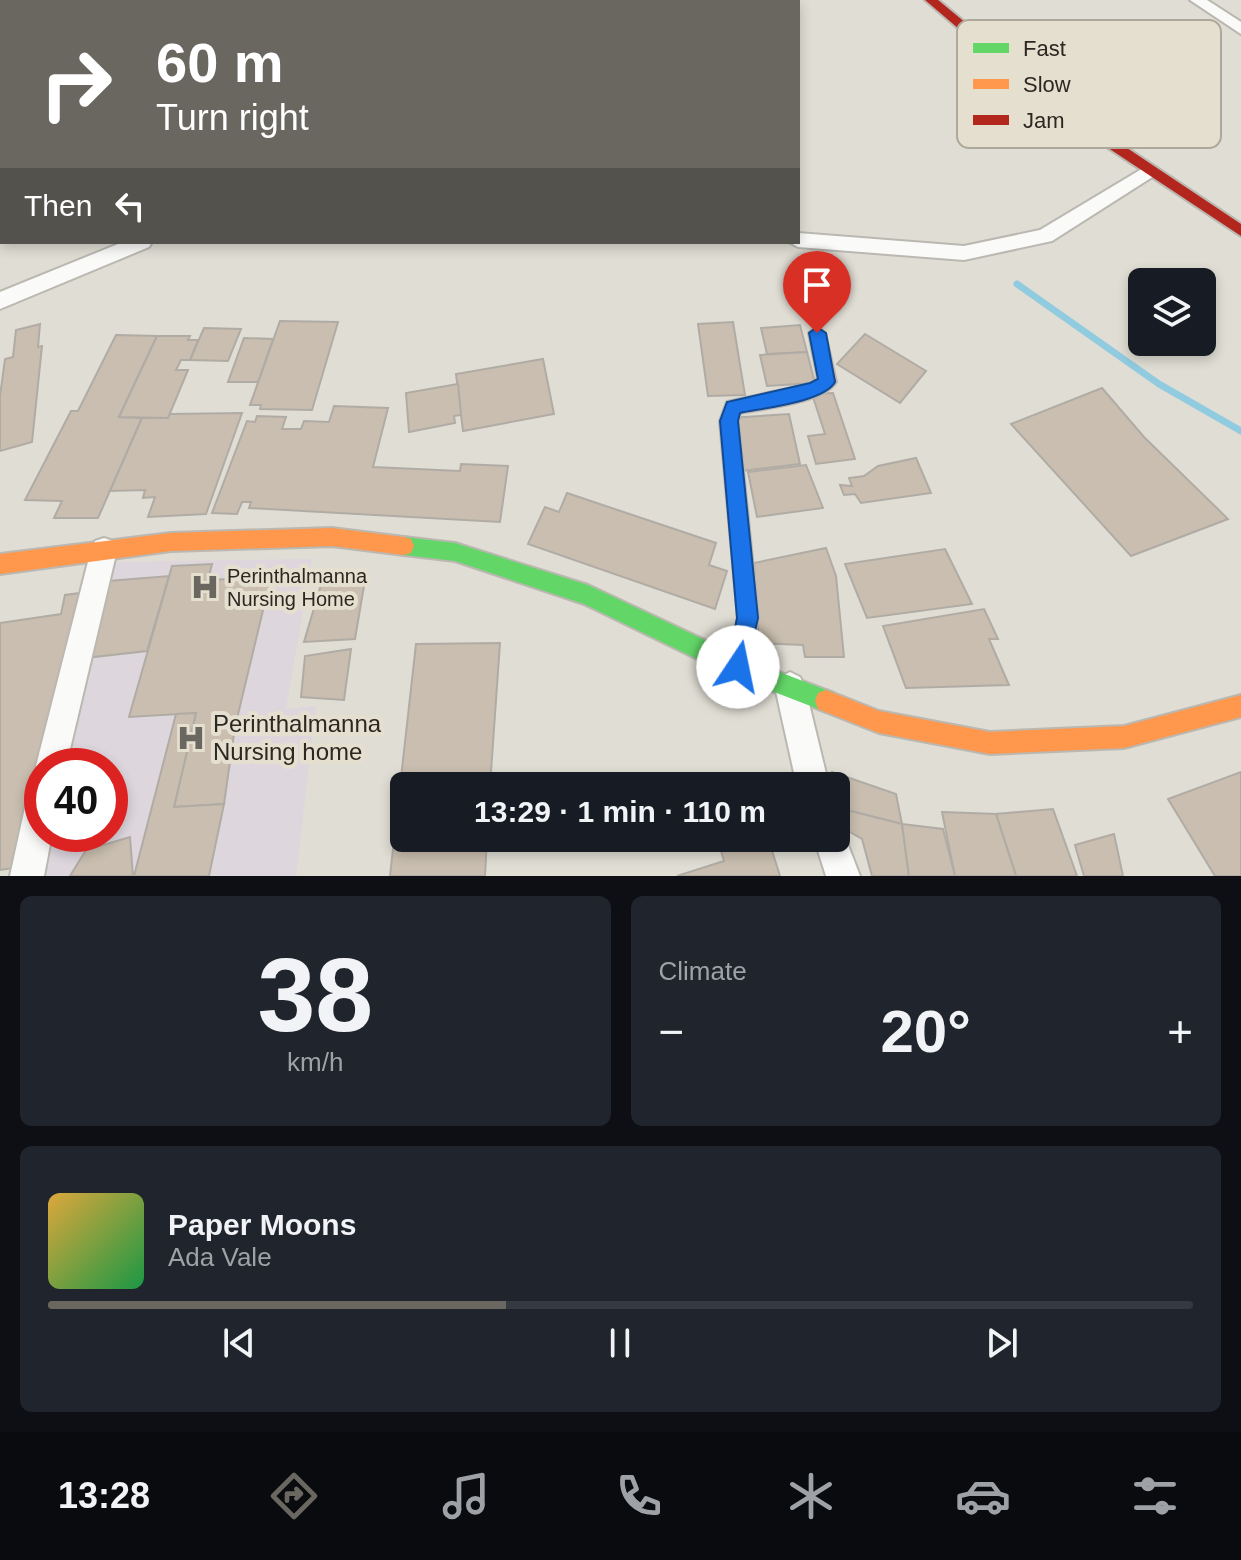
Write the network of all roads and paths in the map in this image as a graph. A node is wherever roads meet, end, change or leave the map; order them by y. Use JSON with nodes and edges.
{"nodes":[{"id":1,"x":931,"y":0,"type":"edge"},
{"id":2,"x":1197,"y":0,"type":"edge"},
{"id":3,"x":957,"y":22,"type":"edge"},
{"id":4,"x":1241,"y":29,"type":"edge"},
{"id":5,"x":1117,"y":148,"type":"edge"},
{"id":6,"x":1150,"y":170,"type":"junction"},
{"id":7,"x":1241,"y":231,"type":"edge"},
{"id":8,"x":800,"y":240,"type":"edge"},
{"id":9,"x":137,"y":244,"type":"edge"},
{"id":10,"x":0,"y":301,"type":"edge"},
{"id":11,"x":817,"y":333,"type":"dead end"},
{"id":12,"x":104,"y":550,"type":"junction"},
{"id":13,"x":0,"y":564,"type":"edge"},
{"id":14,"x":738,"y":667,"type":"junction"},
{"id":15,"x":790,"y":687,"type":"junction"},
{"id":16,"x":1241,"y":706,"type":"edge"},
{"id":17,"x":55,"y":748,"type":"edge"},
{"id":18,"x":810,"y":772,"type":"edge"},
{"id":19,"x":32,"y":852,"type":"edge"},
{"id":20,"x":835,"y":852,"type":"edge"},
{"id":21,"x":27,"y":876,"type":"edge"},
{"id":22,"x":843,"y":876,"type":"edge"}],
"edges":[{"from":1,"to":3,"type":"main road"},
{"from":2,"to":4,"type":"street"},
{"from":5,"to":6,"type":"main road"},
{"from":6,"to":7,"type":"main road"},
{"from":6,"to":8,"type":"street"},
{"from":9,"to":10,"type":"street"},
{"from":11,"to":14,"type":"main road"},
{"from":12,"to":13,"type":"main road"},
{"from":12,"to":14,"type":"main road"},
{"from":12,"to":17,"type":"street"},
{"from":14,"to":15,"type":"main road"},
{"from":15,"to":16,"type":"main road"},
{"from":15,"to":18,"type":"street"},
{"from":19,"to":21,"type":"street"},
{"from":20,"to":22,"type":"street"}]}
